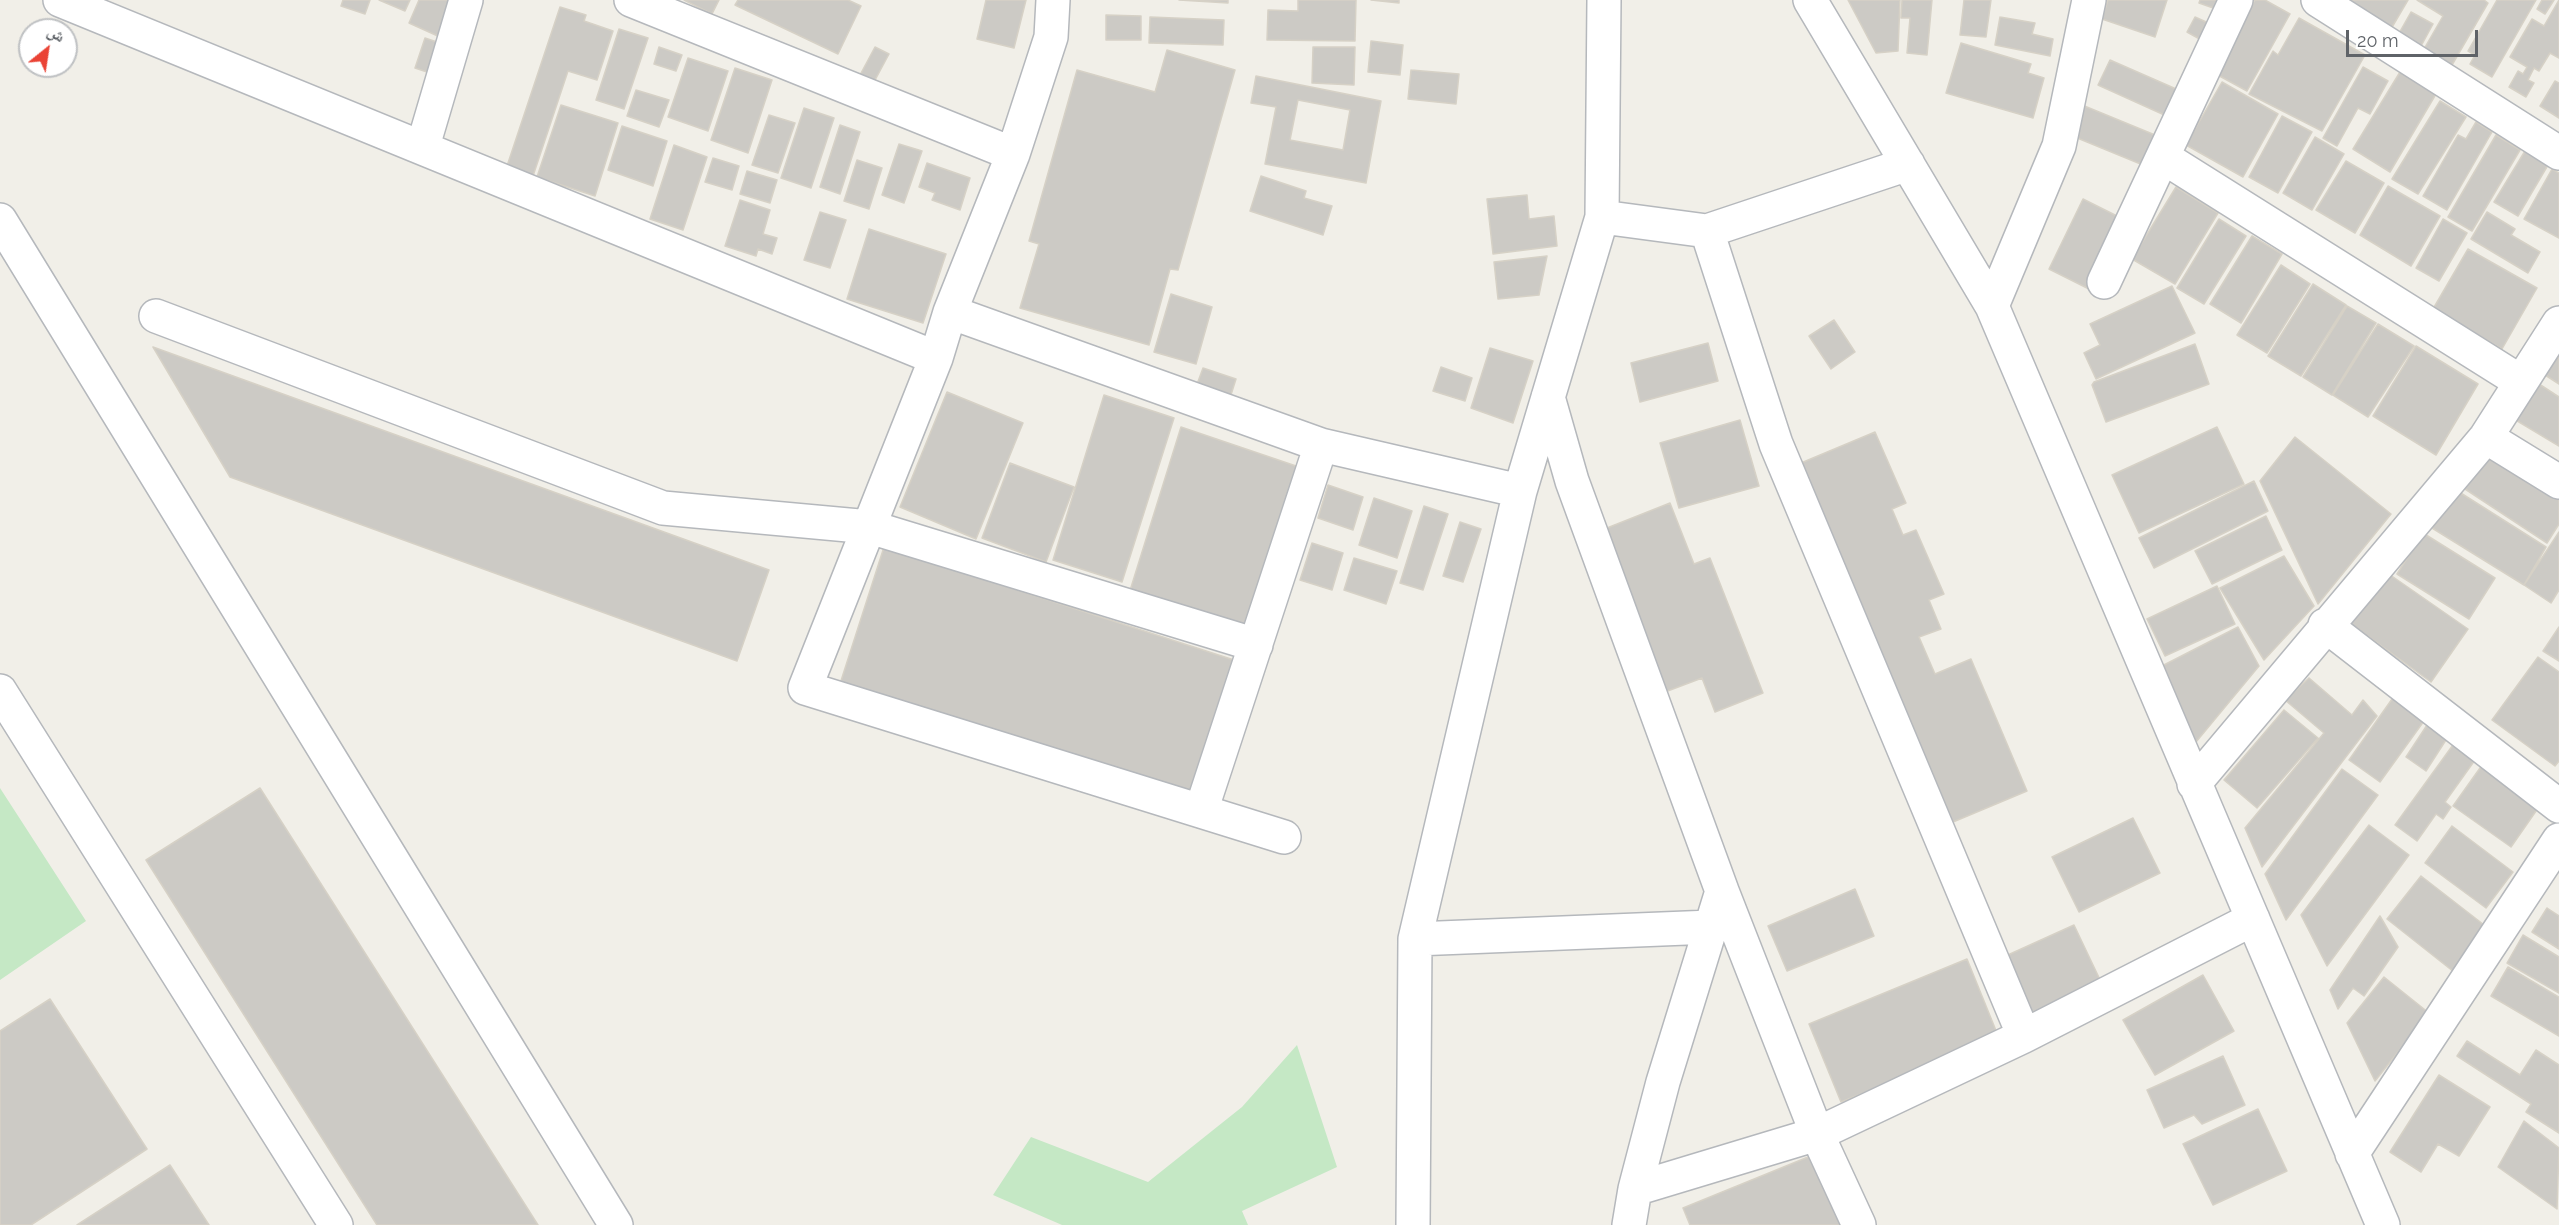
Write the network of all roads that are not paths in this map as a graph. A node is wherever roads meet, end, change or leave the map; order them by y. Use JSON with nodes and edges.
{"nodes":[{"id":1,"x":60,"y":0,"type":"edge"},
{"id":2,"x":466,"y":0,"type":"edge"},
{"id":3,"x":631,"y":0,"type":"edge"},
{"id":4,"x":1053,"y":0,"type":"edge"},
{"id":5,"x":1604,"y":0,"type":"edge"},
{"id":6,"x":1810,"y":0,"type":"edge"},
{"id":7,"x":2089,"y":0,"type":"edge"},
{"id":8,"x":2236,"y":0,"type":"edge"},
{"id":9,"x":2318,"y":0,"type":"edge"},
{"id":10,"x":423,"y":146,"type":"junction"},
{"id":11,"x":2559,"y":153,"type":"edge"},
{"id":12,"x":1013,"y":154,"type":"junction"},
{"id":13,"x":2163,"y":157,"type":"junction"},
{"id":14,"x":1908,"y":164,"type":"junction"},
{"id":15,"x":1602,"y":217,"type":"junction"},
{"id":16,"x":0,"y":220,"type":"edge"},
{"id":17,"x":1707,"y":231,"type":"junction"},
{"id":18,"x":2104,"y":282,"type":"dead end"},
{"id":19,"x":1992,"y":306,"type":"junction"},
{"id":20,"x":950,"y":312,"type":"junction"},
{"id":21,"x":156,"y":316,"type":"dead end"},
{"id":22,"x":2559,"y":323,"type":"edge"},
{"id":23,"x":936,"y":358,"type":"junction"},
{"id":24,"x":2521,"y":382,"type":"junction"},
{"id":25,"x":1548,"y":397,"type":"junction"},
{"id":26,"x":2486,"y":436,"type":"junction"},
{"id":27,"x":1321,"y":445,"type":"junction"},
{"id":28,"x":2559,"y":482,"type":"edge"},
{"id":29,"x":1520,"y":491,"type":"junction"},
{"id":30,"x":870,"y":527,"type":"junction"},
{"id":31,"x":2325,"y":625,"type":"junction"},
{"id":32,"x":1256,"y":645,"type":"junction"},
{"id":33,"x":0,"y":692,"type":"edge"},
{"id":34,"x":2194,"y":783,"type":"junction"},
{"id":35,"x":2559,"y":806,"type":"edge"},
{"id":36,"x":1201,"y":811,"type":"junction"},
{"id":37,"x":1284,"y":837,"type":"dead end"},
{"id":38,"x":2559,"y":840,"type":"edge"},
{"id":39,"x":1722,"y":891,"type":"junction"},
{"id":40,"x":2253,"y":919,"type":"junction"},
{"id":41,"x":1711,"y":927,"type":"junction"},
{"id":42,"x":1415,"y":939,"type":"junction"},
{"id":43,"x":2024,"y":1036,"type":"junction"},
{"id":44,"x":1817,"y":1134,"type":"junction"},
{"id":45,"x":2352,"y":1154,"type":"junction"},
{"id":46,"x":1635,"y":1189,"type":"junction"},
{"id":47,"x":336,"y":1225,"type":"edge"},
{"id":48,"x":616,"y":1225,"type":"edge"},
{"id":49,"x":1413,"y":1225,"type":"edge"},
{"id":50,"x":1629,"y":1225,"type":"edge"},
{"id":51,"x":1859,"y":1225,"type":"edge"},
{"id":52,"x":2383,"y":1225,"type":"edge"}],
"edges":[{"from":1,"to":10,"type":"street"},
{"from":2,"to":10,"type":"street"},
{"from":3,"to":12,"type":"street"},
{"from":4,"to":12,"type":"street"},
{"from":5,"to":15,"type":"street"},
{"from":6,"to":14,"type":"street"},
{"from":7,"to":19,"type":"street"},
{"from":8,"to":13,"type":"street"},
{"from":9,"to":11,"type":"street"},
{"from":10,"to":23,"type":"street"},
{"from":12,"to":20,"type":"street"},
{"from":13,"to":18,"type":"street"},
{"from":13,"to":24,"type":"street"},
{"from":14,"to":17,"type":"street"},
{"from":14,"to":19,"type":"street"},
{"from":15,"to":17,"type":"street"},
{"from":15,"to":25,"type":"street"},
{"from":16,"to":48,"type":"street"},
{"from":17,"to":43,"type":"street"},
{"from":19,"to":34,"type":"street"},
{"from":20,"to":23,"type":"street"},
{"from":20,"to":27,"type":"street"},
{"from":21,"to":30,"type":"street"},
{"from":22,"to":24,"type":"street"},
{"from":23,"to":30,"type":"street"},
{"from":24,"to":26,"type":"street"},
{"from":25,"to":29,"type":"street"},
{"from":25,"to":39,"type":"street"},
{"from":26,"to":28,"type":"street"},
{"from":26,"to":31,"type":"street"},
{"from":27,"to":29,"type":"street"},
{"from":27,"to":32,"type":"street"},
{"from":29,"to":42,"type":"street"},
{"from":30,"to":32,"type":"street"},
{"from":30,"to":36,"type":"street"},
{"from":31,"to":34,"type":"street"},
{"from":31,"to":35,"type":"street"},
{"from":32,"to":36,"type":"street"},
{"from":33,"to":47,"type":"street"},
{"from":34,"to":40,"type":"street"},
{"from":36,"to":37,"type":"street"},
{"from":38,"to":45,"type":"street"},
{"from":39,"to":41,"type":"street"},
{"from":39,"to":44,"type":"street"},
{"from":40,"to":43,"type":"street"},
{"from":40,"to":45,"type":"street"},
{"from":41,"to":42,"type":"street"},
{"from":41,"to":46,"type":"street"},
{"from":42,"to":49,"type":"street"},
{"from":43,"to":44,"type":"street"},
{"from":44,"to":46,"type":"street"},
{"from":44,"to":51,"type":"street"},
{"from":45,"to":52,"type":"street"},
{"from":46,"to":50,"type":"street"}]}
